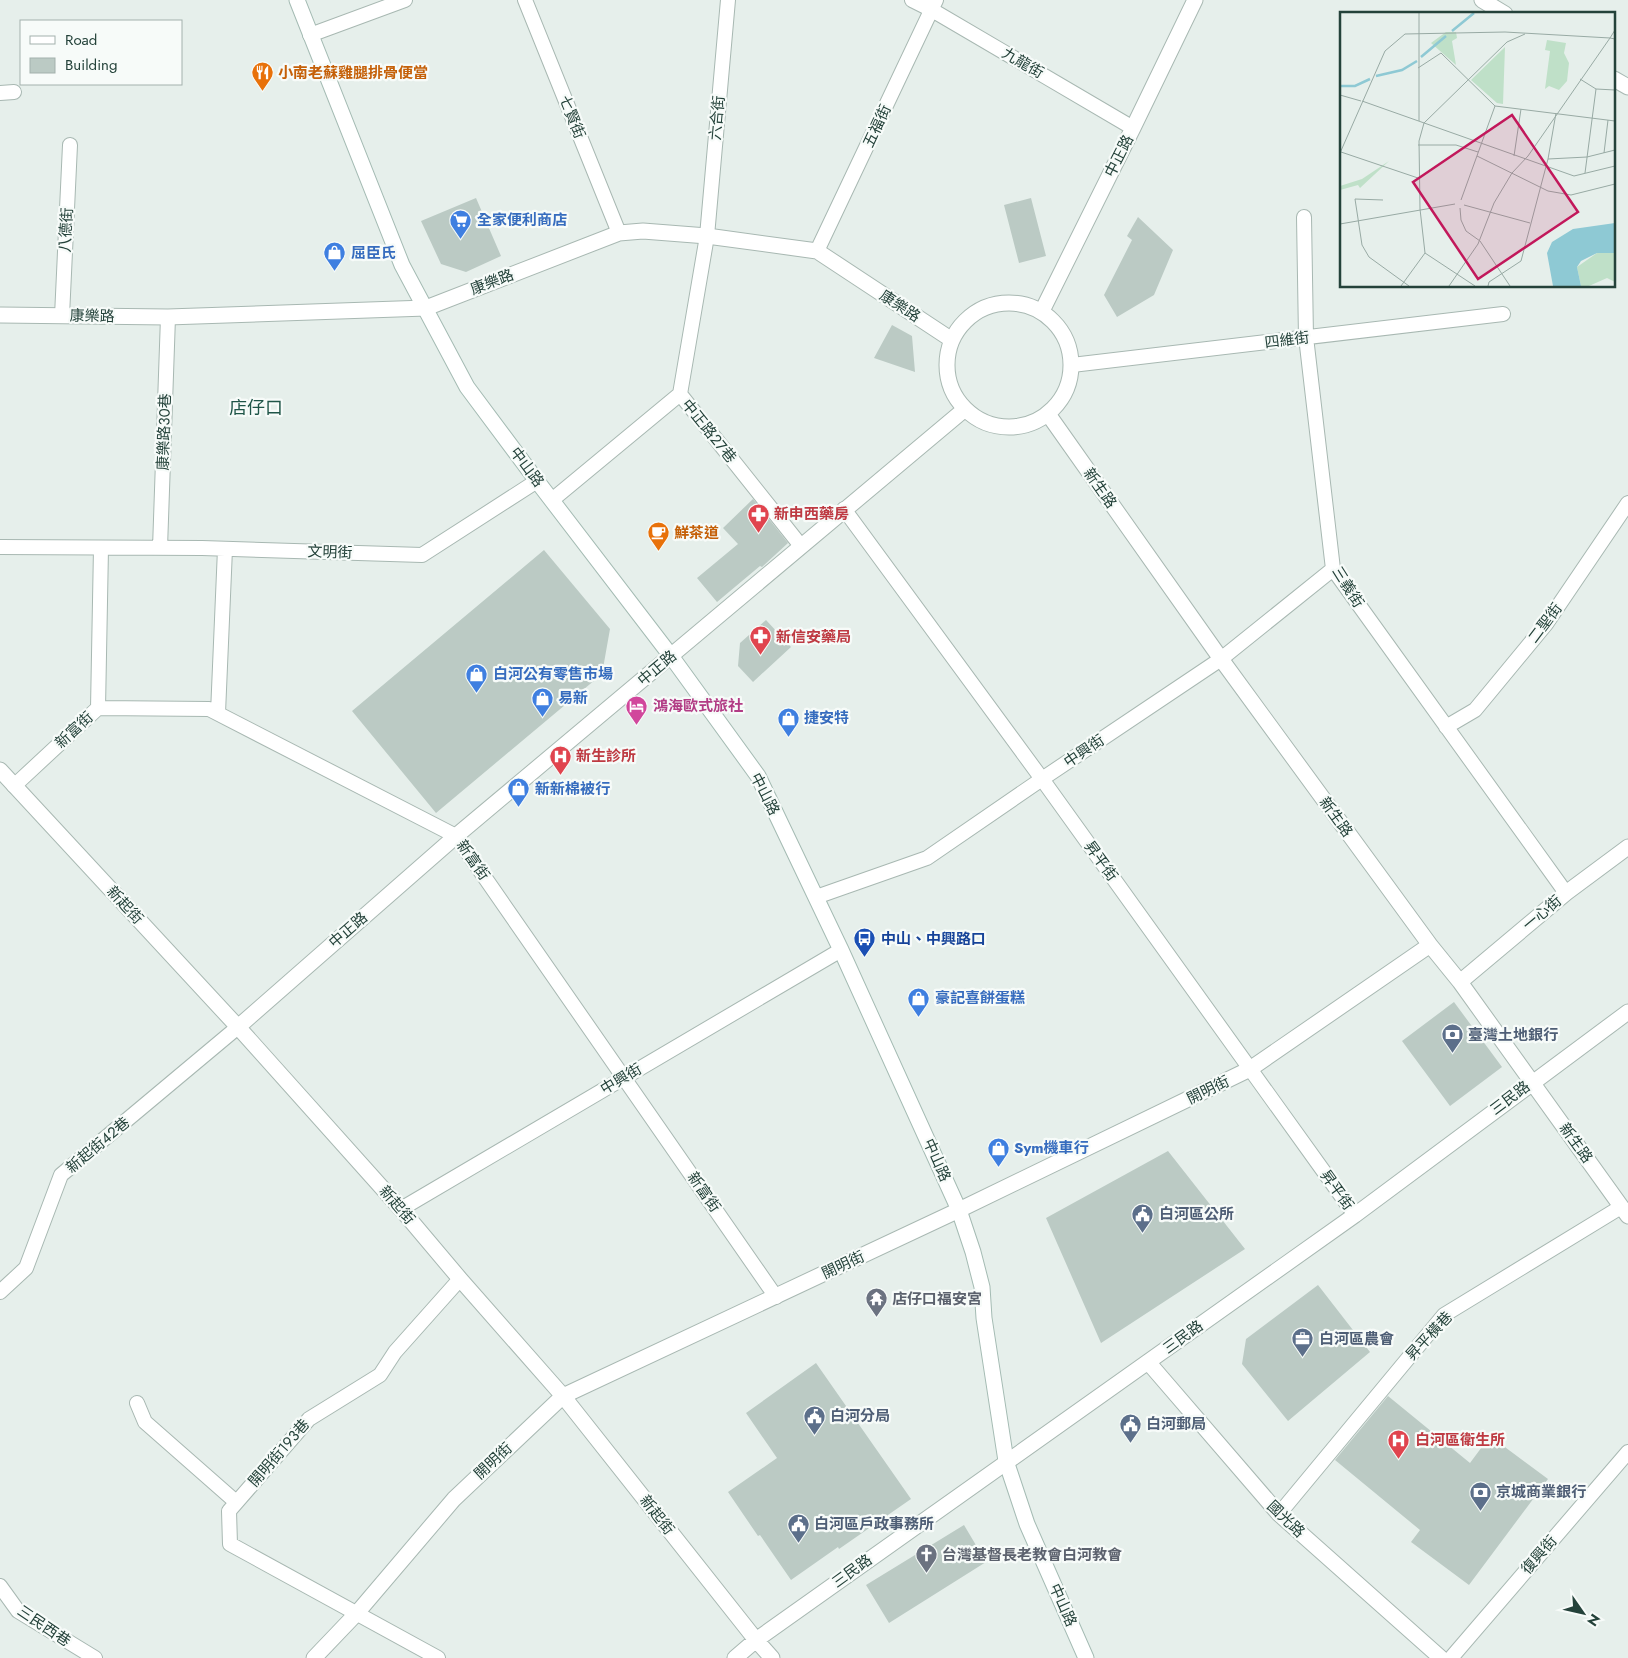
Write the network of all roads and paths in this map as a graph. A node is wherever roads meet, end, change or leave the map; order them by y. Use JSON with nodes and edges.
{"nodes":[{"id":1,"x":296,"y":0,"type":"edge"},
{"id":2,"x":406,"y":0,"type":"edge"},
{"id":3,"x":525,"y":0,"type":"edge"},
{"id":4,"x":728,"y":0,"type":"edge"},
{"id":5,"x":912,"y":0,"type":"edge"},
{"id":6,"x":1195,"y":0,"type":"edge"},
{"id":7,"x":1482,"y":0,"type":"edge"},
{"id":8,"x":934,"y":5,"type":"edge"},
{"id":9,"x":1502,"y":12,"type":"edge"},
{"id":10,"x":310,"y":35,"type":"junction"},
{"id":11,"x":1616,"y":80,"type":"edge"},
{"id":12,"x":1628,"y":88,"type":"edge"},
{"id":13,"x":1133,"y":128,"type":"junction"},
{"id":14,"x":70,"y":145,"type":"dead end"},
{"id":15,"x":1304,"y":217,"type":"dead end"},
{"id":16,"x":619,"y":233,"type":"junction"},
{"id":17,"x":707,"y":236,"type":"junction"},
{"id":18,"x":817,"y":251,"type":"junction"},
{"id":19,"x":426,"y":308,"type":"junction"},
{"id":20,"x":1042,"y":311,"type":"junction"},
{"id":21,"x":1503,"y":314,"type":"dead end"},
{"id":22,"x":0,"y":315,"type":"edge"},
{"id":23,"x":62,"y":316,"type":"junction"},
{"id":24,"x":168,"y":317,"type":"junction"},
{"id":25,"x":1306,"y":337,"type":"junction"},
{"id":26,"x":952,"y":340,"type":"junction"},
{"id":27,"x":1072,"y":365,"type":"junction"},
{"id":28,"x":680,"y":394,"type":"junction"},
{"id":29,"x":965,"y":409,"type":"junction"},
{"id":30,"x":1048,"y":414,"type":"junction"},
{"id":31,"x":537,"y":481,"type":"junction"},
{"id":32,"x":552,"y":500,"type":"junction"},
{"id":33,"x":1628,"y":503,"type":"edge"},
{"id":34,"x":844,"y":509,"type":"junction"},
{"id":35,"x":802,"y":546,"type":"junction"},
{"id":36,"x":0,"y":547,"type":"edge"},
{"id":37,"x":101,"y":548,"type":"junction"},
{"id":38,"x":160,"y":548,"type":"junction"},
{"id":39,"x":225,"y":549,"type":"junction"},
{"id":40,"x":1333,"y":569,"type":"junction"},
{"id":41,"x":671,"y":656,"type":"junction"},
{"id":42,"x":1221,"y":659,"type":"junction"},
{"id":43,"x":98,"y":708,"type":"junction"},
{"id":44,"x":218,"y":713,"type":"junction"},
{"id":45,"x":1446,"y":727,"type":"junction"},
{"id":46,"x":0,"y":770,"type":"edge"},
{"id":47,"x":1042,"y":779,"type":"junction"},
{"id":48,"x":14,"y":786,"type":"junction"},
{"id":49,"x":456,"y":836,"type":"junction"},
{"id":50,"x":1628,"y":847,"type":"edge"},
{"id":51,"x":1566,"y":893,"type":"junction"},
{"id":52,"x":816,"y":897,"type":"junction"},
{"id":53,"x":1430,"y":944,"type":"junction"},
{"id":54,"x":841,"y":950,"type":"junction"},
{"id":55,"x":1460,"y":982,"type":"junction"},
{"id":56,"x":1628,"y":1012,"type":"edge"},
{"id":57,"x":238,"y":1027,"type":"junction"},
{"id":58,"x":1250,"y":1069,"type":"junction"},
{"id":59,"x":624,"y":1077,"type":"junction"},
{"id":60,"x":1532,"y":1082,"type":"junction"},
{"id":61,"x":401,"y":1209,"type":"junction"},
{"id":62,"x":959,"y":1210,"type":"junction"},
{"id":63,"x":1624,"y":1212,"type":"edge"},
{"id":64,"x":1355,"y":1215,"type":"junction"},
{"id":65,"x":460,"y":1279,"type":"junction"},
{"id":66,"x":0,"y":1292,"type":"edge"},
{"id":67,"x":776,"y":1297,"type":"junction"},
{"id":68,"x":1148,"y":1362,"type":"junction"},
{"id":69,"x":563,"y":1396,"type":"junction"},
{"id":70,"x":137,"y":1404,"type":"dead end"},
{"id":71,"x":1628,"y":1452,"type":"edge"},
{"id":72,"x":1006,"y":1461,"type":"junction"},
{"id":73,"x":236,"y":1502,"type":"junction"},
{"id":74,"x":1279,"y":1514,"type":"junction"},
{"id":75,"x":0,"y":1586,"type":"edge"},
{"id":76,"x":357,"y":1613,"type":"junction"},
{"id":77,"x":756,"y":1640,"type":"junction"},
{"id":78,"x":95,"y":1658,"type":"edge"},
{"id":79,"x":314,"y":1658,"type":"edge"},
{"id":80,"x":438,"y":1658,"type":"edge"},
{"id":81,"x":735,"y":1658,"type":"edge"},
{"id":82,"x":772,"y":1658,"type":"edge"},
{"id":83,"x":1086,"y":1658,"type":"edge"},
{"id":84,"x":1441,"y":1658,"type":"edge"},
{"id":85,"x":1451,"y":1658,"type":"edge"}],
"edges":[{"from":1,"to":10,"type":"street","name":"中山路"},
{"from":2,"to":10,"type":"lane"},
{"from":3,"to":16,"type":"lane","name":"七賢街"},
{"from":4,"to":17,"type":"lane","name":"六合街"},
{"from":5,"to":8,"type":"lane","name":"九龍街"},
{"from":6,"to":13,"type":"street","name":"中正路"},
{"from":7,"to":9,"type":"street"},
{"from":8,"to":13,"type":"lane","name":"九龍街"},
{"from":8,"to":18,"type":"lane","name":"五福街"},
{"from":10,"to":19,"type":"street","name":"中山路"},
{"from":11,"to":12,"type":"street"},
{"from":13,"to":20,"type":"street","name":"中正路"},
{"from":14,"to":23,"type":"lane","name":"八德街"},
{"from":15,"to":25,"type":"lane","name":"三義街"},
{"from":16,"to":17,"type":"street","name":"康樂路"},
{"from":16,"to":19,"type":"street","name":"康樂路"},
{"from":17,"to":18,"type":"street","name":"康樂路"},
{"from":17,"to":28,"type":"lane","name":"中正路27巷"},
{"from":18,"to":26,"type":"street","name":"康樂路"},
{"from":19,"to":24,"type":"street","name":"康樂路"},
{"from":19,"to":31,"type":"street","name":"中山路"},
{"from":20,"to":26,"type":"street"},
{"from":20,"to":27,"type":"street"},
{"from":21,"to":25,"type":"lane","name":"四維街"},
{"from":22,"to":23,"type":"street","name":"康樂路"},
{"from":23,"to":24,"type":"street","name":"康樂路"},
{"from":24,"to":38,"type":"lane","name":"康樂路30巷"},
{"from":25,"to":27,"type":"lane","name":"四維街"},
{"from":25,"to":40,"type":"lane","name":"三義街"},
{"from":26,"to":29,"type":"street"},
{"from":27,"to":30,"type":"street"},
{"from":28,"to":32,"type":"lane"},
{"from":28,"to":35,"type":"lane","name":"中正路27巷"},
{"from":29,"to":30,"type":"street"},
{"from":29,"to":34,"type":"street","name":"中正路"},
{"from":30,"to":42,"type":"street","name":"新生路"},
{"from":31,"to":32,"type":"street","name":"中山路"},
{"from":31,"to":39,"type":"lane","name":"文明街"},
{"from":32,"to":41,"type":"street","name":"中山路"},
{"from":33,"to":45,"type":"lane","name":"二聖街"},
{"from":34,"to":35,"type":"street","name":"中正路"},
{"from":34,"to":47,"type":"lane","name":"昇平街"},
{"from":35,"to":41,"type":"street","name":"中正路"},
{"from":36,"to":37,"type":"lane","name":"文明街"},
{"from":37,"to":38,"type":"lane","name":"文明街"},
{"from":37,"to":43,"type":"lane"},
{"from":38,"to":39,"type":"lane","name":"文明街"},
{"from":39,"to":44,"type":"lane"},
{"from":40,"to":42,"type":"lane","name":"中興街"},
{"from":40,"to":45,"type":"lane","name":"三義街"},
{"from":41,"to":49,"type":"street","name":"中正路"},
{"from":41,"to":52,"type":"street","name":"中山路"},
{"from":42,"to":47,"type":"lane","name":"中興街"},
{"from":42,"to":53,"type":"street","name":"新生路"},
{"from":43,"to":44,"type":"lane","name":"新富街"},
{"from":43,"to":48,"type":"lane","name":"新富街"},
{"from":44,"to":49,"type":"lane","name":"新富街"},
{"from":45,"to":51,"type":"lane","name":"三義街"},
{"from":46,"to":48,"type":"street","name":"新起街"},
{"from":47,"to":52,"type":"lane","name":"中興街"},
{"from":47,"to":58,"type":"lane","name":"昇平街"},
{"from":48,"to":57,"type":"street","name":"新起街"},
{"from":49,"to":57,"type":"street","name":"中正路"},
{"from":49,"to":59,"type":"lane","name":"新富街"},
{"from":50,"to":51,"type":"street","name":"一心街"},
{"from":51,"to":55,"type":"street","name":"一心街"},
{"from":52,"to":54,"type":"street","name":"中山路"},
{"from":53,"to":55,"type":"street","name":"新生路"},
{"from":53,"to":58,"type":"street","name":"開明街"},
{"from":54,"to":59,"type":"lane","name":"中興街"},
{"from":54,"to":62,"type":"street","name":"中山路"},
{"from":55,"to":60,"type":"street","name":"新生路"},
{"from":56,"to":60,"type":"street","name":"三民路"},
{"from":57,"to":61,"type":"street","name":"新起街"},
{"from":57,"to":66,"type":"lane","name":"新起街42巷"},
{"from":58,"to":62,"type":"street","name":"開明街"},
{"from":58,"to":64,"type":"lane","name":"昇平街"},
{"from":59,"to":61,"type":"lane","name":"中興街"},
{"from":59,"to":67,"type":"lane","name":"新富街"},
{"from":60,"to":63,"type":"street","name":"新生路"},
{"from":60,"to":64,"type":"street","name":"三民路"},
{"from":61,"to":65,"type":"street","name":"新起街"},
{"from":62,"to":67,"type":"street","name":"開明街"},
{"from":62,"to":72,"type":"street","name":"中山路"},
{"from":63,"to":74,"type":"lane","name":"昇平橫巷"},
{"from":64,"to":68,"type":"street","name":"三民路"},
{"from":65,"to":69,"type":"street","name":"新起街"},
{"from":65,"to":73,"type":"lane","name":"開明街193巷"},
{"from":67,"to":69,"type":"street","name":"開明街"},
{"from":68,"to":72,"type":"street","name":"三民路"},
{"from":68,"to":74,"type":"street","name":"國光路"},
{"from":69,"to":76,"type":"street","name":"開明街"},
{"from":69,"to":77,"type":"street","name":"新起街"},
{"from":70,"to":73,"type":"lane"},
{"from":71,"to":85,"type":"lane","name":"復興街"},
{"from":72,"to":77,"type":"street","name":"三民路"},
{"from":72,"to":83,"type":"street","name":"中山路"},
{"from":73,"to":76,"type":"lane","name":"開明街193巷"},
{"from":74,"to":84,"type":"street","name":"國光路"},
{"from":75,"to":78,"type":"lane","name":"三民西巷"},
{"from":76,"to":79,"type":"street","name":"開明街"},
{"from":76,"to":80,"type":"lane"},
{"from":77,"to":81,"type":"street","name":"三民路"},
{"from":77,"to":82,"type":"street","name":"新起街"}]}
